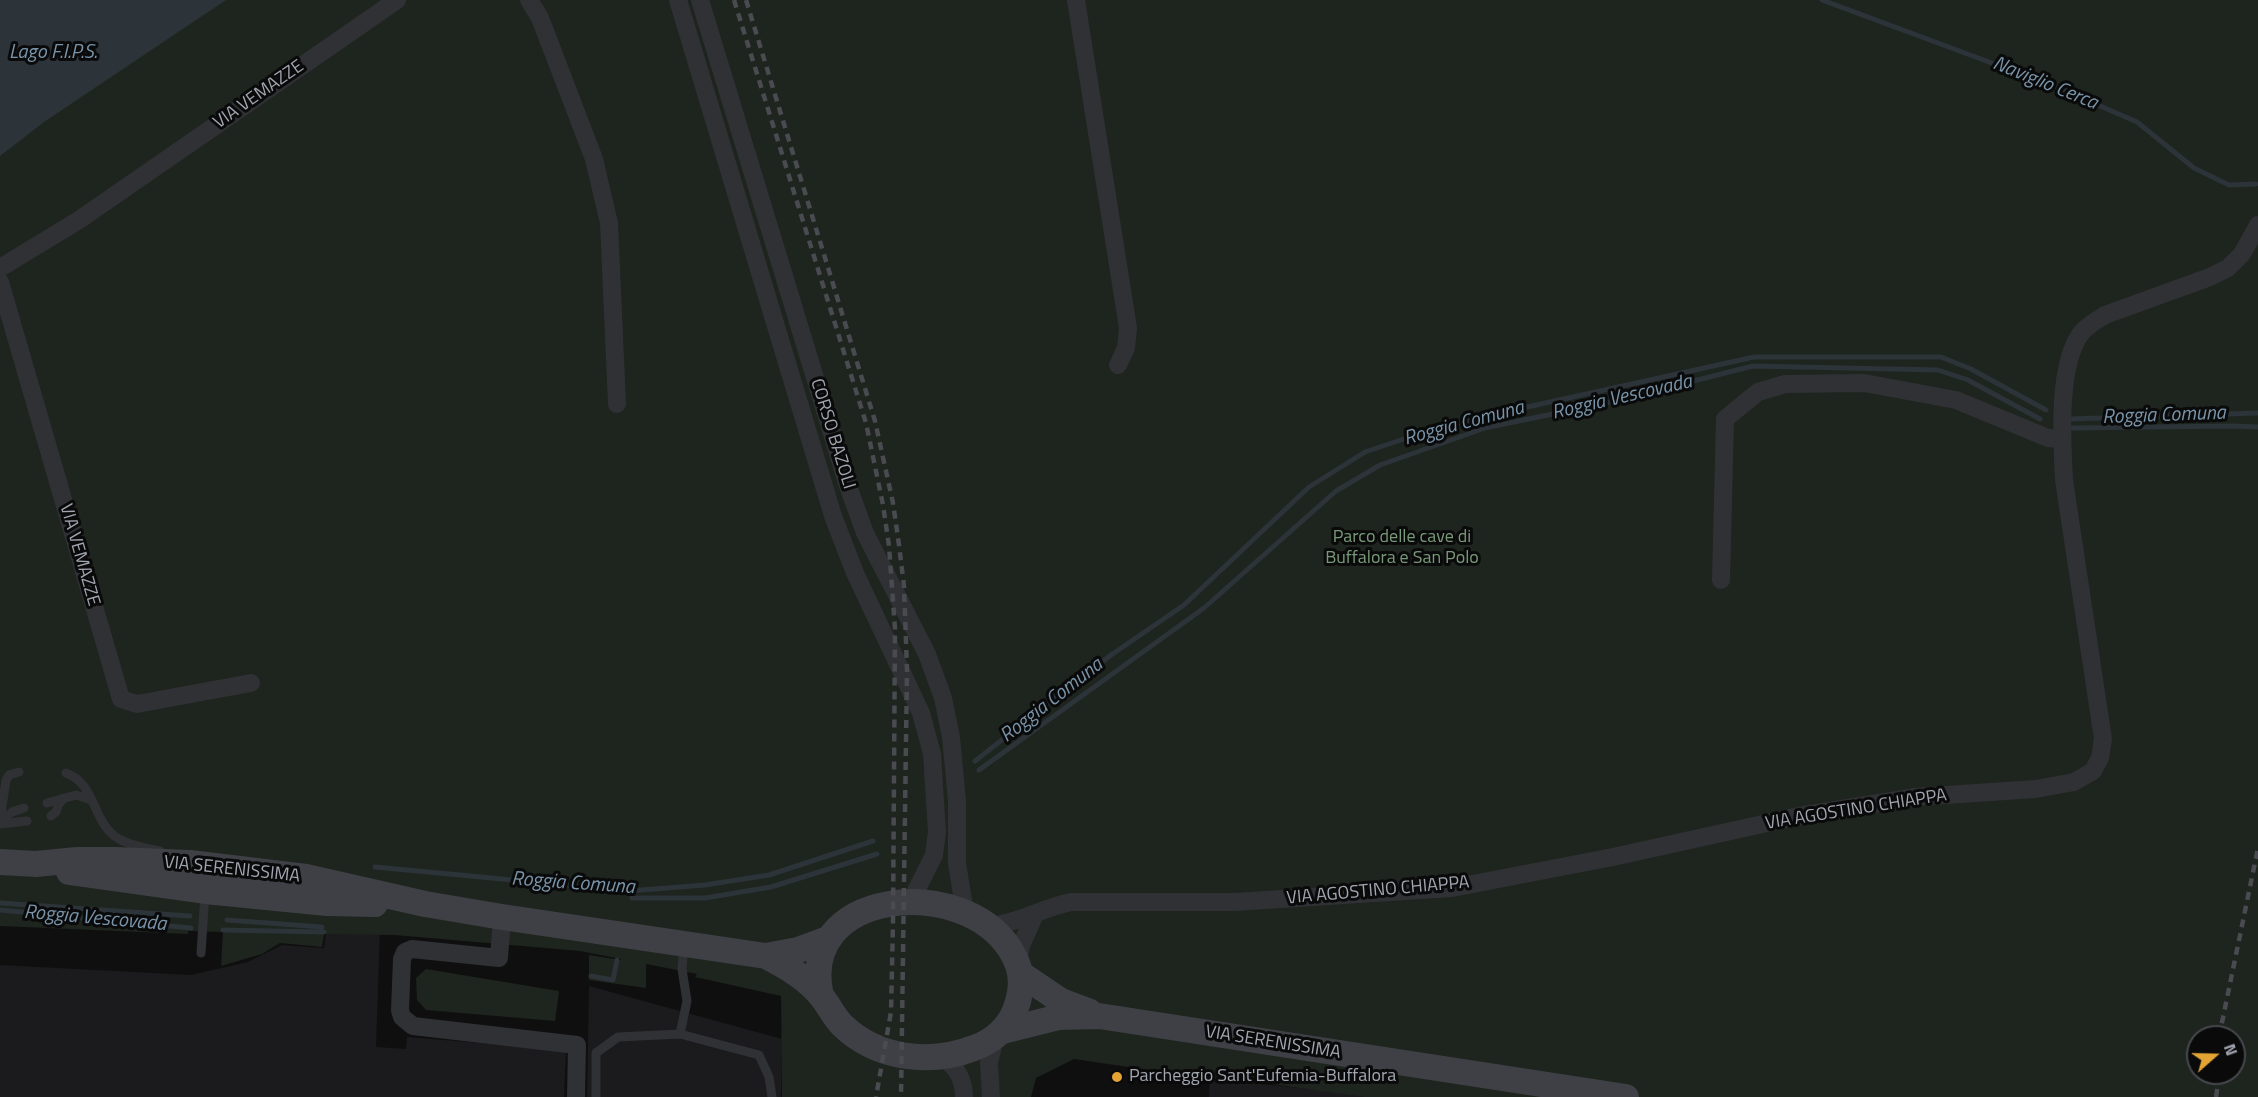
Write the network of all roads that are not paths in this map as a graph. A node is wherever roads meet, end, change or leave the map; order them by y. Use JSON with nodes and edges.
{"nodes":[{"id":1,"x":397,"y":0,"type":"edge"},
{"id":2,"x":530,"y":0,"type":"edge"},
{"id":3,"x":678,"y":0,"type":"edge"},
{"id":4,"x":700,"y":0,"type":"edge"},
{"id":5,"x":1076,"y":0,"type":"edge"},
{"id":6,"x":2258,"y":225,"type":"edge"},
{"id":7,"x":0,"y":268,"type":"edge"},
{"id":8,"x":0,"y":282,"type":"edge"},
{"id":9,"x":1118,"y":365,"type":"dead end"},
{"id":10,"x":617,"y":404,"type":"dead end"},
{"id":11,"x":2062,"y":439,"type":"junction"},
{"id":12,"x":1721,"y":580,"type":"dead end"},
{"id":13,"x":251,"y":683,"type":"dead end"},
{"id":14,"x":19,"y":772,"type":"dead end"},
{"id":15,"x":66,"y":773,"type":"dead end"},
{"id":16,"x":64,"y":798,"type":"junction"},
{"id":17,"x":92,"y":800,"type":"junction"},
{"id":18,"x":47,"y":802,"type":"dead end"},
{"id":19,"x":24,"y":808,"type":"dead end"},
{"id":20,"x":51,"y":816,"type":"dead end"},
{"id":21,"x":27,"y":821,"type":"dead end"},
{"id":22,"x":0,"y":822,"type":"edge"},
{"id":23,"x":0,"y":862,"type":"edge"},
{"id":24,"x":190,"y":863,"type":"junction"},
{"id":25,"x":36,"y":864,"type":"junction"},
{"id":26,"x":306,"y":877,"type":"junction"},
{"id":27,"x":205,"y":891,"type":"junction"},
{"id":28,"x":911,"y":901,"type":"junction"},
{"id":29,"x":426,"y":904,"type":"junction"},
{"id":30,"x":965,"y":913,"type":"junction"},
{"id":31,"x":1035,"y":914,"type":"junction"},
{"id":32,"x":502,"y":917,"type":"junction"},
{"id":33,"x":991,"y":926,"type":"junction"},
{"id":34,"x":828,"y":939,"type":"junction"},
{"id":35,"x":684,"y":944,"type":"junction"},
{"id":36,"x":201,"y":953,"type":"dead end"},
{"id":37,"x":766,"y":956,"type":"junction"},
{"id":38,"x":1019,"y":969,"type":"junction"},
{"id":39,"x":821,"y":996,"type":"junction"},
{"id":40,"x":1099,"y":1016,"type":"junction"},
{"id":41,"x":680,"y":1034,"type":"junction"},
{"id":42,"x":999,"y":1034,"type":"junction"},
{"id":43,"x":942,"y":1057,"type":"junction"},
{"id":44,"x":576,"y":1097,"type":"edge"},
{"id":45,"x":596,"y":1097,"type":"edge"},
{"id":46,"x":772,"y":1097,"type":"edge"},
{"id":47,"x":964,"y":1097,"type":"edge"},
{"id":48,"x":991,"y":1097,"type":"edge"},
{"id":49,"x":1624,"y":1097,"type":"edge"}],
"edges":[{"from":1,"to":7,"type":"street","name":"VIA VEMAZZE"},
{"from":2,"to":10,"type":"street"},
{"from":3,"to":28,"type":"street","name":"CORSO BAZOLI"},
{"from":4,"to":30,"type":"street","name":"CORSO BAZOLI"},
{"from":5,"to":9,"type":"street"},
{"from":6,"to":11,"type":"street","name":"VIA AGOSTINO CHIAPPA"},
{"from":8,"to":13,"type":"street","name":"VIA VEMAZZE"},
{"from":11,"to":12,"type":"street"},
{"from":11,"to":31,"type":"street","name":"VIA AGOSTINO CHIAPPA"},
{"from":14,"to":22,"type":"lane"},
{"from":15,"to":17,"type":"lane"},
{"from":16,"to":17,"type":"lane"},
{"from":16,"to":18,"type":"lane"},
{"from":16,"to":20,"type":"lane"},
{"from":17,"to":24,"type":"lane"},
{"from":19,"to":22,"type":"lane"},
{"from":21,"to":22,"type":"lane"},
{"from":23,"to":25,"type":"main road","name":"VIA SERENISSIMA"},
{"from":24,"to":25,"type":"main road","name":"VIA SERENISSIMA"},
{"from":24,"to":26,"type":"main road","name":"VIA SERENISSIMA"},
{"from":25,"to":27,"type":"main road","name":"VIA SERENISSIMA"},
{"from":26,"to":27,"type":"main road"},
{"from":26,"to":29,"type":"main road","name":"VIA SERENISSIMA"},
{"from":27,"to":29,"type":"main road","name":"VIA SERENISSIMA"},
{"from":27,"to":36,"type":"lane"},
{"from":28,"to":30,"type":"main road","name":"VIA SERENISSIMA"},
{"from":28,"to":34,"type":"main road","name":"VIA SERENISSIMA"},
{"from":29,"to":32,"type":"main road","name":"VIA SERENISSIMA"},
{"from":30,"to":33,"type":"main road","name":"VIA SERENISSIMA"},
{"from":31,"to":33,"type":"street","name":"VIA AGOSTINO CHIAPPA"},
{"from":31,"to":38,"type":"street"},
{"from":32,"to":35,"type":"main road","name":"VIA SERENISSIMA"},
{"from":32,"to":44,"type":"street"},
{"from":33,"to":38,"type":"main road","name":"VIA SERENISSIMA"},
{"from":34,"to":37,"type":"main road","name":"VIA SERENISSIMA"},
{"from":34,"to":39,"type":"main road","name":"VIA SERENISSIMA"},
{"from":35,"to":37,"type":"main road","name":"VIA SERENISSIMA"},
{"from":35,"to":41,"type":"lane"},
{"from":37,"to":39,"type":"main road","name":"VIA SERENISSIMA"},
{"from":38,"to":40,"type":"main road","name":"VIA SERENISSIMA"},
{"from":38,"to":42,"type":"main road"},
{"from":39,"to":43,"type":"main road","name":"VIA SERENISSIMA"},
{"from":40,"to":42,"type":"main road","name":"VIA SERENISSIMA"},
{"from":40,"to":49,"type":"main road","name":"VIA SERENISSIMA"},
{"from":41,"to":45,"type":"lane"},
{"from":41,"to":46,"type":"lane"},
{"from":42,"to":43,"type":"main road","name":"VIA SERENISSIMA"},
{"from":42,"to":48,"type":"street"},
{"from":43,"to":47,"type":"street"}]}
